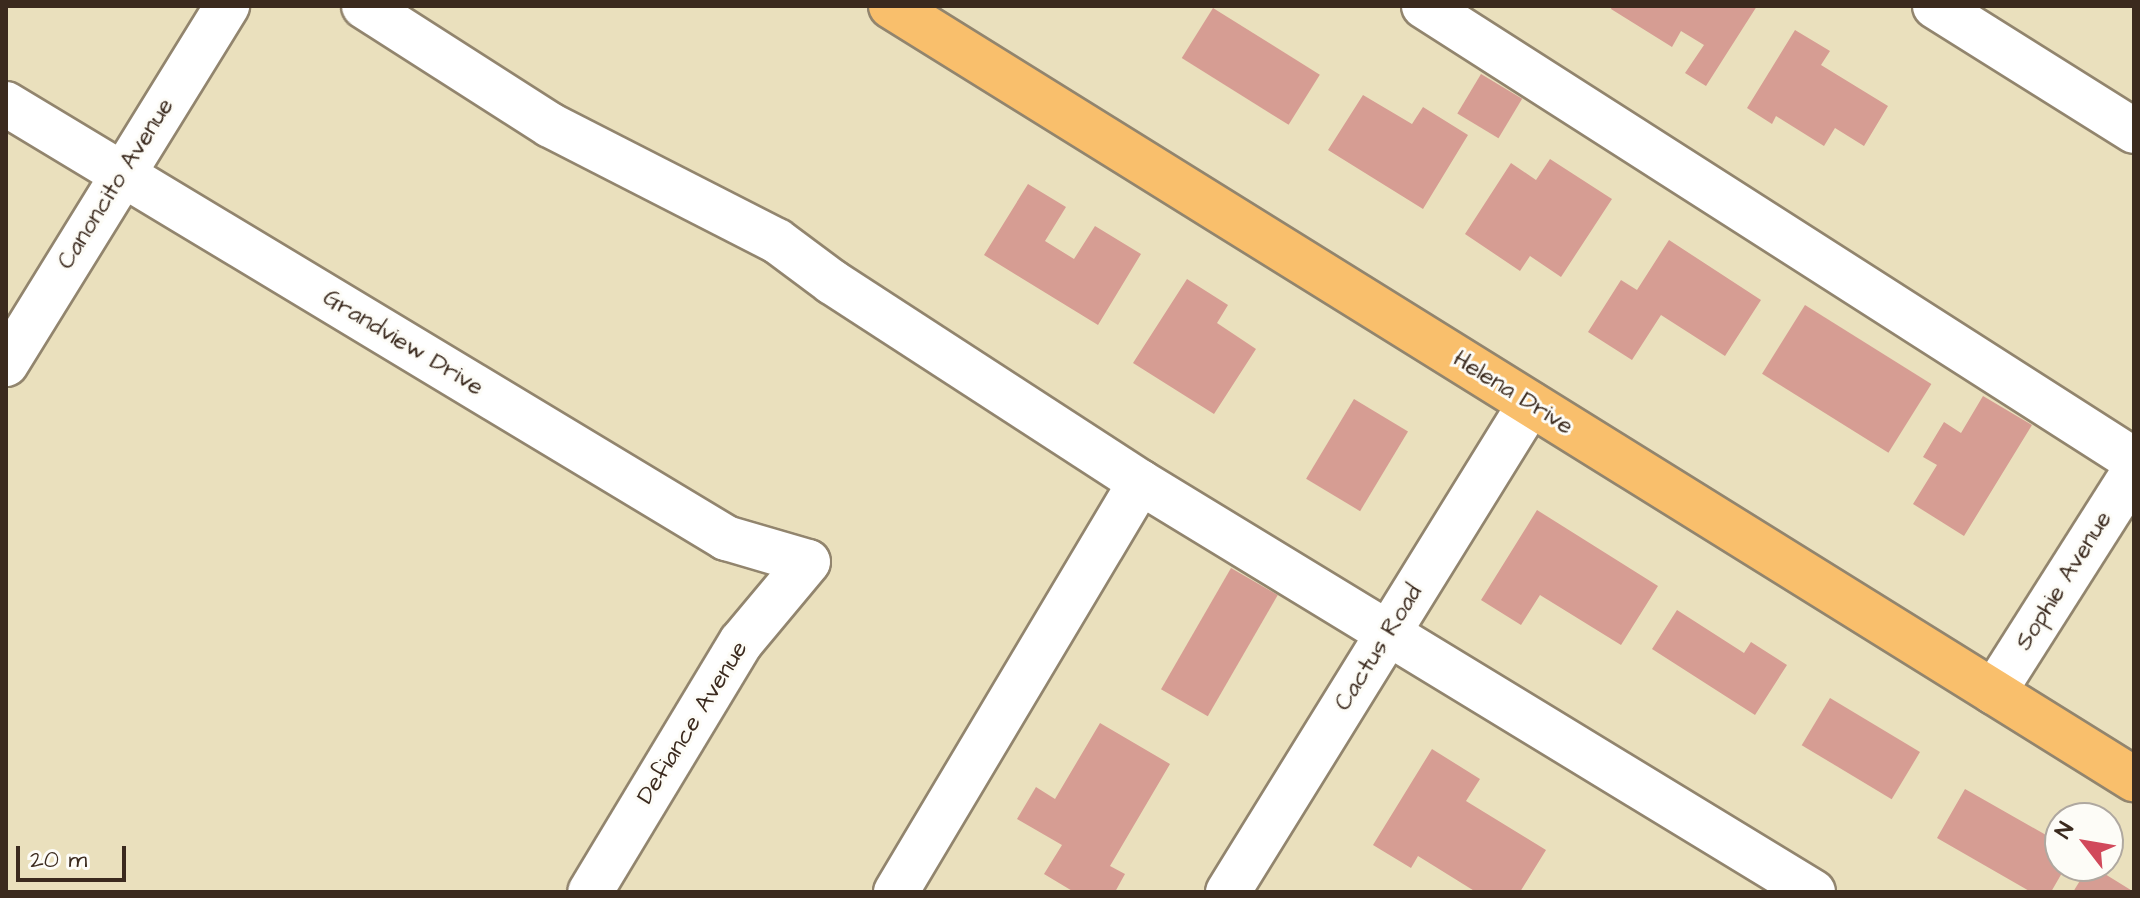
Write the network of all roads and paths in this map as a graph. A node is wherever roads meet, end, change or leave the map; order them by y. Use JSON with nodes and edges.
{"nodes":[{"id":1,"x":227,"y":6,"type":"edge"},
{"id":2,"x":364,"y":6,"type":"edge"},
{"id":3,"x":1424,"y":6,"type":"edge"},
{"id":4,"x":1935,"y":6,"type":"edge"},
{"id":5,"x":911,"y":11,"type":"edge"},
{"id":6,"x":6,"y":104,"type":"edge"},
{"id":7,"x":2134,"y":131,"type":"edge"},
{"id":8,"x":121,"y":174,"type":"junction"},
{"id":9,"x":6,"y":364,"type":"edge"},
{"id":10,"x":1530,"y":404,"type":"junction"},
{"id":11,"x":2134,"y":460,"type":"edge"},
{"id":12,"x":2134,"y":471,"type":"edge"},
{"id":13,"x":1140,"y":482,"type":"junction"},
{"id":14,"x":808,"y":562,"type":"joint"},
{"id":15,"x":1389,"y":631,"type":"junction"},
{"id":16,"x":1994,"y":692,"type":"junction"},
{"id":17,"x":2134,"y":779,"type":"edge"},
{"id":18,"x":590,"y":892,"type":"edge"},
{"id":19,"x":896,"y":892,"type":"edge"},
{"id":20,"x":1228,"y":892,"type":"edge"},
{"id":21,"x":1813,"y":892,"type":"edge"}],
"edges":[{"from":1,"to":8,"type":"street","name":"Canoncito Avenue"},
{"from":2,"to":13,"type":"street"},
{"from":3,"to":11,"type":"street"},
{"from":4,"to":7,"type":"street"},
{"from":5,"to":10,"type":"main road","name":"Helena Drive"},
{"from":6,"to":8,"type":"street","name":"Grandview Drive"},
{"from":8,"to":9,"type":"street","name":"Canoncito Avenue"},
{"from":8,"to":14,"type":"street","name":"Grandview Drive"},
{"from":10,"to":15,"type":"street","name":"Cactus Road"},
{"from":10,"to":16,"type":"main road","name":"Helena Drive"},
{"from":12,"to":16,"type":"street","name":"Sophie Avenue"},
{"from":13,"to":15,"type":"street"},
{"from":13,"to":19,"type":"street"},
{"from":14,"to":18,"type":"street","name":"Defiance Avenue"},
{"from":15,"to":20,"type":"street","name":"Cactus Road"},
{"from":15,"to":21,"type":"street"},
{"from":16,"to":17,"type":"main road","name":"Helena Drive"}]}
